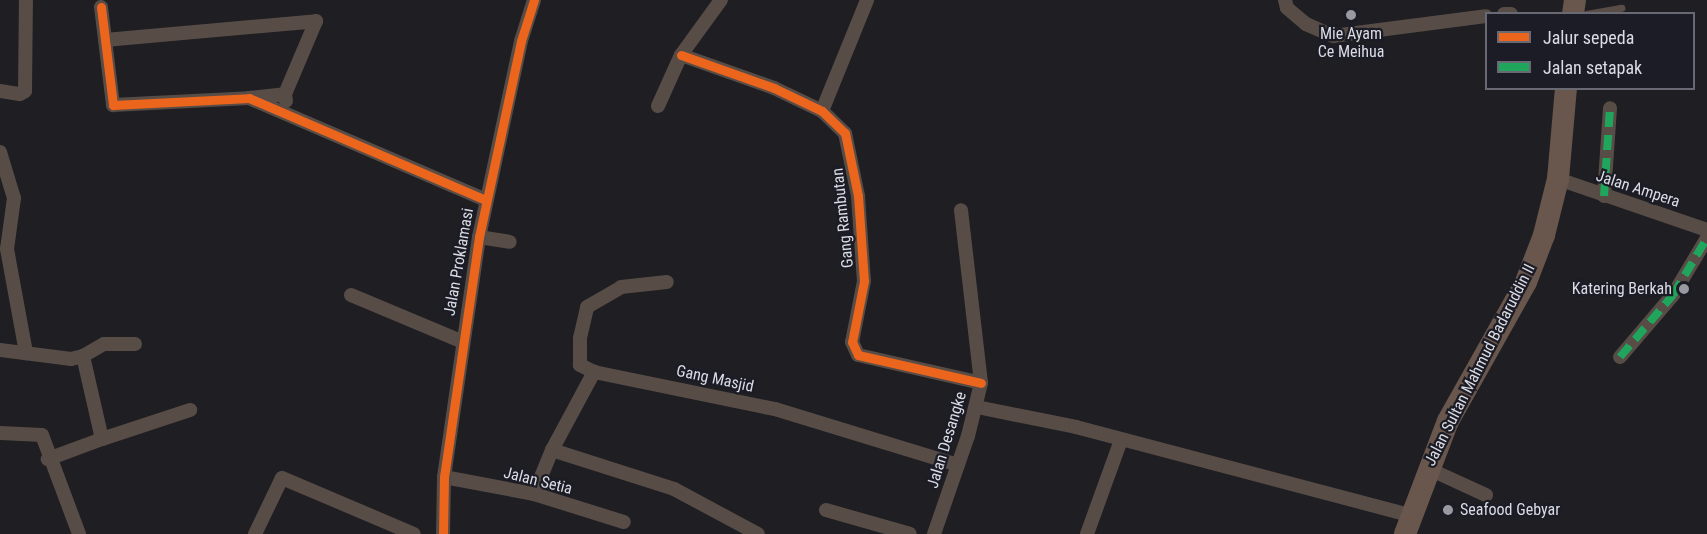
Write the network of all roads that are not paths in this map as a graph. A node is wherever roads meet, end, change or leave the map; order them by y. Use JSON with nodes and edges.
{"nodes":[{"id":1,"x":26,"y":0,"type":"edge"},
{"id":2,"x":534,"y":0,"type":"edge"},
{"id":3,"x":721,"y":0,"type":"edge"},
{"id":4,"x":867,"y":0,"type":"edge"},
{"id":5,"x":1285,"y":0,"type":"edge"},
{"id":6,"x":101,"y":7,"type":"dead end"},
{"id":7,"x":1621,"y":8,"type":"dead end"},
{"id":8,"x":1598,"y":12,"type":"edge"},
{"id":9,"x":1485,"y":16,"type":"edge"},
{"id":10,"x":105,"y":40,"type":"junction"},
{"id":11,"x":681,"y":55,"type":"junction"},
{"id":12,"x":1566,"y":90,"type":"edge"},
{"id":13,"x":0,"y":92,"type":"edge"},
{"id":14,"x":285,"y":94,"type":"junction"},
{"id":15,"x":249,"y":98,"type":"junction"},
{"id":16,"x":658,"y":106,"type":"dead end"},
{"id":17,"x":1610,"y":108,"type":"dead end"},
{"id":18,"x":822,"y":111,"type":"junction"},
{"id":19,"x":286,"y":115,"type":"junction"},
{"id":20,"x":0,"y":152,"type":"edge"},
{"id":21,"x":1558,"y":179,"type":"junction"},
{"id":22,"x":1604,"y":196,"type":"junction"},
{"id":23,"x":486,"y":200,"type":"junction"},
{"id":24,"x":961,"y":210,"type":"dead end"},
{"id":25,"x":1707,"y":230,"type":"edge"},
{"id":26,"x":478,"y":237,"type":"junction"},
{"id":27,"x":1707,"y":238,"type":"edge"},
{"id":28,"x":510,"y":242,"type":"dead end"},
{"id":29,"x":667,"y":282,"type":"dead end"},
{"id":30,"x":351,"y":295,"type":"dead end"},
{"id":31,"x":461,"y":341,"type":"junction"},
{"id":32,"x":135,"y":344,"type":"dead end"},
{"id":33,"x":0,"y":350,"type":"edge"},
{"id":34,"x":26,"y":353,"type":"junction"},
{"id":35,"x":83,"y":356,"type":"junction"},
{"id":36,"x":1620,"y":357,"type":"dead end"},
{"id":37,"x":594,"y":372,"type":"junction"},
{"id":38,"x":981,"y":383,"type":"junction"},
{"id":39,"x":977,"y":407,"type":"junction"},
{"id":40,"x":190,"y":410,"type":"dead end"},
{"id":41,"x":0,"y":433,"type":"edge"},
{"id":42,"x":102,"y":439,"type":"junction"},
{"id":43,"x":1120,"y":440,"type":"junction"},
{"id":44,"x":552,"y":450,"type":"junction"},
{"id":45,"x":48,"y":459,"type":"junction"},
{"id":46,"x":958,"y":465,"type":"junction"},
{"id":47,"x":1427,"y":468,"type":"junction"},
{"id":48,"x":444,"y":477,"type":"junction"},
{"id":49,"x":534,"y":494,"type":"junction"},
{"id":50,"x":1485,"y":495,"type":"dead end"},
{"id":51,"x":826,"y":510,"type":"dead end"},
{"id":52,"x":624,"y":522,"type":"dead end"},
{"id":53,"x":1407,"y":525,"type":"edge"},
{"id":54,"x":79,"y":534,"type":"edge"},
{"id":55,"x":255,"y":534,"type":"edge"},
{"id":56,"x":414,"y":534,"type":"edge"},
{"id":57,"x":443,"y":534,"type":"edge"},
{"id":58,"x":758,"y":534,"type":"edge"},
{"id":59,"x":910,"y":534,"type":"edge"},
{"id":60,"x":934,"y":534,"type":"edge"},
{"id":61,"x":1087,"y":534,"type":"edge"}],
"edges":[{"from":1,"to":13,"type":"street"},
{"from":2,"to":23,"type":"street","name":"Jalan Proklamasi"},
{"from":3,"to":11,"type":"street"},
{"from":4,"to":18,"type":"street"},
{"from":5,"to":9,"type":"street"},
{"from":6,"to":10,"type":"street"},
{"from":7,"to":8,"type":"lane"},
{"from":10,"to":14,"type":"street"},
{"from":10,"to":15,"type":"street"},
{"from":11,"to":16,"type":"street"},
{"from":11,"to":18,"type":"street","name":"Gang Rambutan"},
{"from":12,"to":21,"type":"highway","name":"Jalan Sultan Mahmud Badaruddin II"},
{"from":14,"to":15,"type":"street"},
{"from":14,"to":19,"type":"street"},
{"from":15,"to":19,"type":"street"},
{"from":17,"to":22,"type":"street"},
{"from":18,"to":38,"type":"street","name":"Gang Rambutan"},
{"from":19,"to":23,"type":"street"},
{"from":20,"to":34,"type":"street"},
{"from":21,"to":22,"type":"street","name":"Jalan Ampera"},
{"from":21,"to":47,"type":"highway","name":"Jalan Sultan Mahmud Badaruddin II"},
{"from":22,"to":25,"type":"street","name":"Jalan Ampera"},
{"from":23,"to":26,"type":"street","name":"Jalan Proklamasi"},
{"from":24,"to":38,"type":"street","name":"Jalan Desangke"},
{"from":26,"to":28,"type":"street"},
{"from":26,"to":31,"type":"street","name":"Jalan Proklamasi"},
{"from":27,"to":36,"type":"street"},
{"from":29,"to":37,"type":"street"},
{"from":30,"to":31,"type":"street"},
{"from":31,"to":48,"type":"street","name":"Jalan Proklamasi"},
{"from":32,"to":35,"type":"street"},
{"from":33,"to":34,"type":"street"},
{"from":34,"to":35,"type":"street"},
{"from":35,"to":42,"type":"street"},
{"from":37,"to":44,"type":"street"},
{"from":37,"to":46,"type":"street","name":"Gang Masjid"},
{"from":38,"to":39,"type":"street","name":"Jalan Desangke"},
{"from":39,"to":43,"type":"street"},
{"from":39,"to":46,"type":"street","name":"Jalan Desangke"},
{"from":40,"to":42,"type":"street"},
{"from":41,"to":45,"type":"street"},
{"from":42,"to":45,"type":"street"},
{"from":43,"to":53,"type":"street"},
{"from":43,"to":61,"type":"street"},
{"from":44,"to":49,"type":"street"},
{"from":44,"to":58,"type":"street"},
{"from":45,"to":54,"type":"street"},
{"from":46,"to":60,"type":"street","name":"Jalan Desangke"},
{"from":47,"to":50,"type":"street"},
{"from":47,"to":53,"type":"highway","name":"Jalan Sultan Mahmud Badaruddin II"},
{"from":48,"to":49,"type":"street","name":"Jalan Setia"},
{"from":48,"to":57,"type":"street","name":"Jalan Proklamasi"},
{"from":49,"to":52,"type":"street","name":"Jalan Setia"},
{"from":51,"to":59,"type":"street"},
{"from":55,"to":56,"type":"street"}]}
